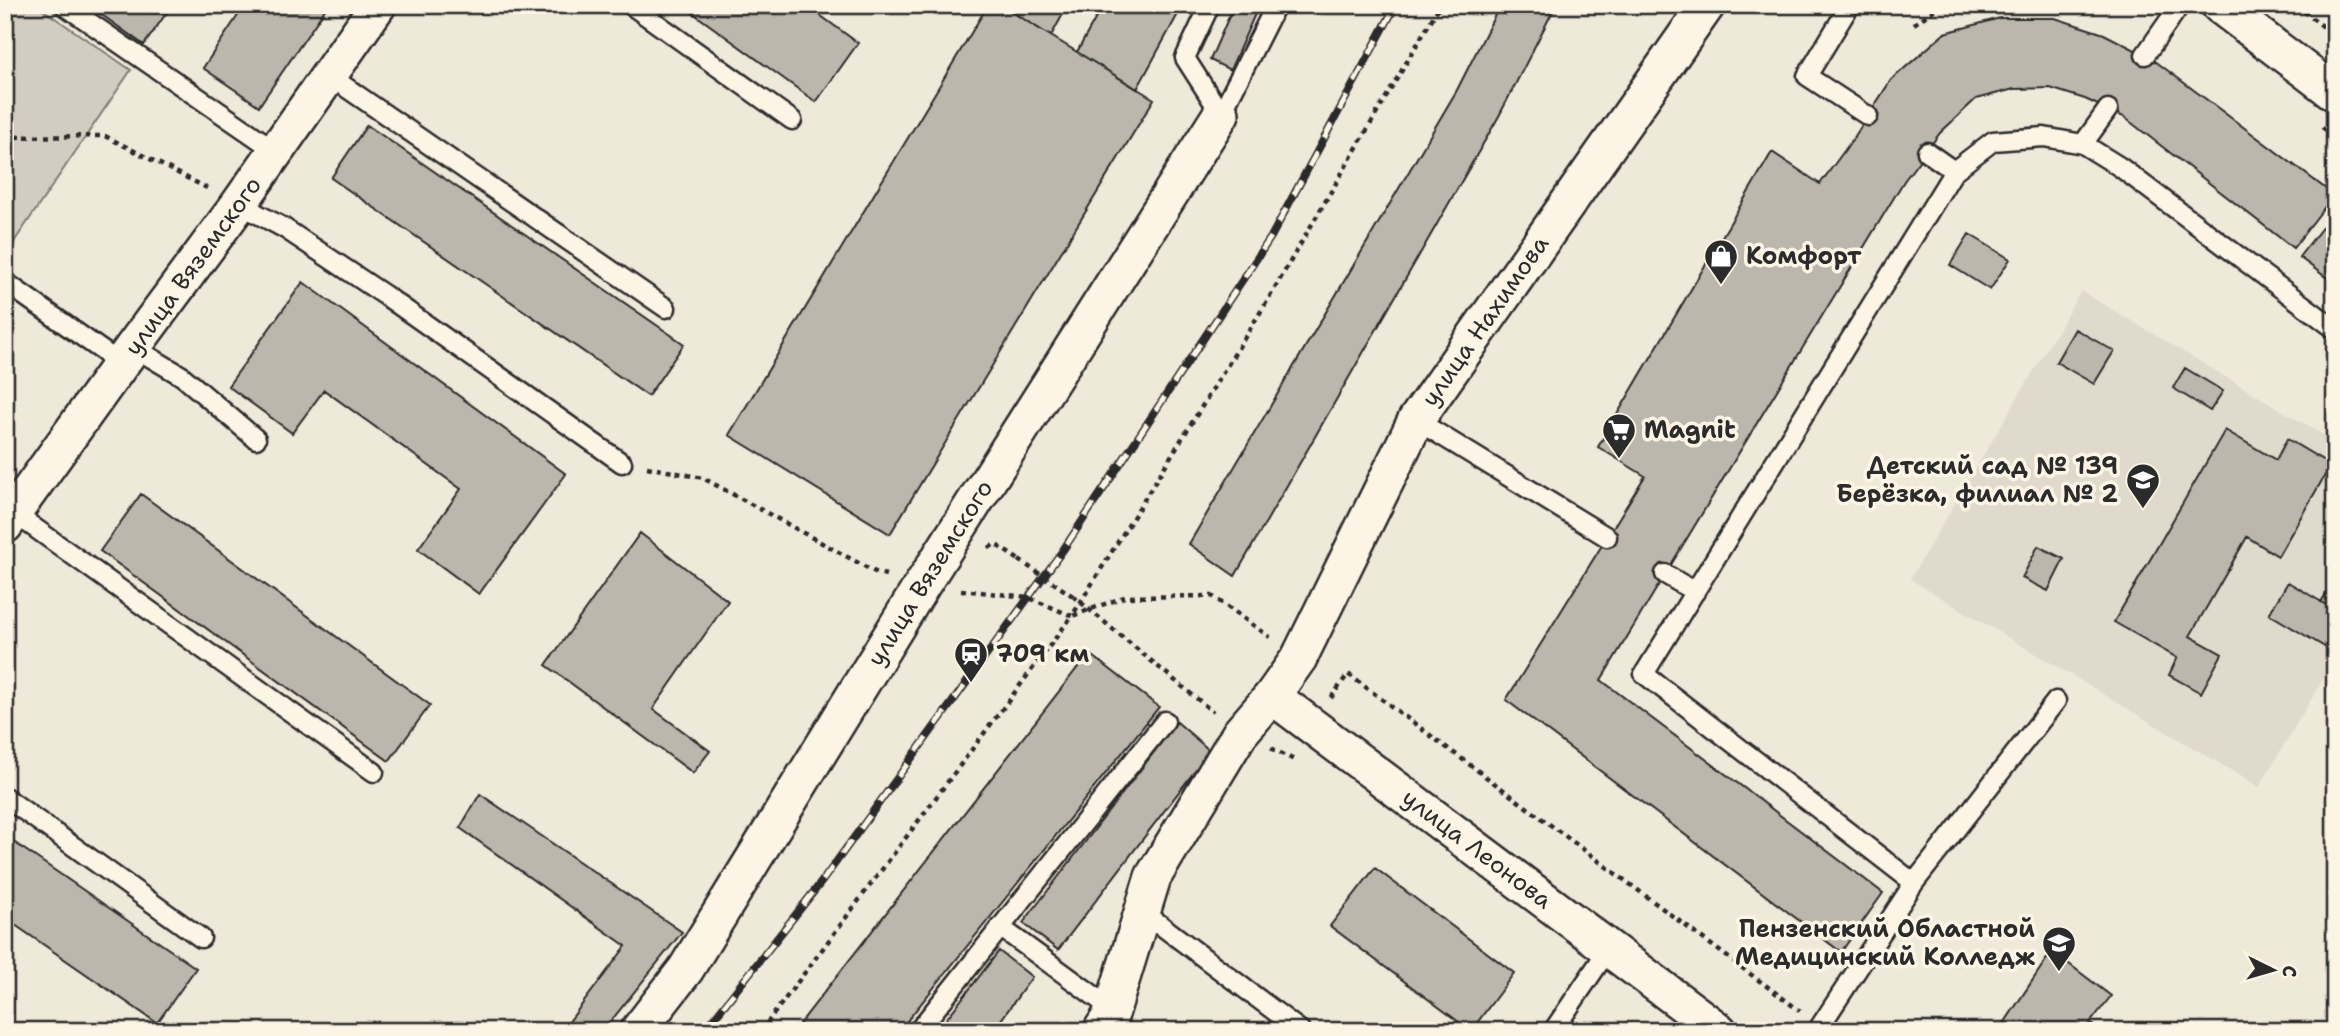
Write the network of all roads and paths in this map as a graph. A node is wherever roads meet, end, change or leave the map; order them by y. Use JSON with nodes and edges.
{"nodes":[{"id":1,"x":64,"y":5,"type":"edge"},
{"id":2,"x":378,"y":5,"type":"edge"},
{"id":3,"x":631,"y":5,"type":"edge"},
{"id":4,"x":1210,"y":5,"type":"edge"},
{"id":5,"x":1276,"y":5,"type":"edge"},
{"id":6,"x":1440,"y":5,"type":"edge"},
{"id":7,"x":1707,"y":5,"type":"edge"},
{"id":8,"x":1850,"y":5,"type":"edge"},
{"id":9,"x":1941,"y":5,"type":"edge"},
{"id":10,"x":2180,"y":5,"type":"edge"},
{"id":11,"x":2220,"y":5,"type":"edge"},
{"id":12,"x":2296,"y":5,"type":"edge"},
{"id":13,"x":1914,"y":24,"type":"dead end"},
{"id":14,"x":2335,"y":36,"type":"edge"},
{"id":15,"x":2145,"y":55,"type":"dead end"},
{"id":16,"x":328,"y":75,"type":"junction"},
{"id":17,"x":2335,"y":93,"type":"edge"},
{"id":18,"x":2108,"y":109,"type":"dead end"},
{"id":19,"x":1221,"y":114,"type":"junction"},
{"id":20,"x":1868,"y":116,"type":"dead end"},
{"id":21,"x":792,"y":121,"type":"dead end"},
{"id":22,"x":5,"y":137,"type":"edge"},
{"id":23,"x":2083,"y":145,"type":"junction"},
{"id":24,"x":276,"y":151,"type":"junction"},
{"id":25,"x":1927,"y":152,"type":"dead end"},
{"id":26,"x":1954,"y":171,"type":"junction"},
{"id":27,"x":239,"y":204,"type":"junction"},
{"id":28,"x":5,"y":282,"type":"edge"},
{"id":29,"x":666,"y":308,"type":"dead end"},
{"id":30,"x":2335,"y":329,"type":"edge"},
{"id":31,"x":127,"y":356,"type":"junction"},
{"id":32,"x":1416,"y":420,"type":"junction"},
{"id":33,"x":256,"y":439,"type":"dead end"},
{"id":34,"x":622,"y":463,"type":"joint"},
{"id":35,"x":9,"y":519,"type":"edge"},
{"id":36,"x":1607,"y":537,"type":"dead end"},
{"id":37,"x":986,"y":550,"type":"dead end"},
{"id":38,"x":1665,"y":574,"type":"dead end"},
{"id":39,"x":922,"y":585,"type":"junction"},
{"id":40,"x":1695,"y":592,"type":"junction"},
{"id":41,"x":1072,"y":616,"type":"junction"},
{"id":42,"x":1299,"y":658,"type":"junction"},
{"id":43,"x":1348,"y":674,"type":"dead end"},
{"id":44,"x":1272,"y":696,"type":"junction"},
{"id":45,"x":2056,"y":701,"type":"dead end"},
{"id":46,"x":1165,"y":721,"type":"dead end"},
{"id":47,"x":1240,"y":733,"type":"junction"},
{"id":48,"x":374,"y":772,"type":"dead end"},
{"id":49,"x":5,"y":797,"type":"edge"},
{"id":50,"x":1914,"y":883,"type":"junction"},
{"id":51,"x":1142,"y":911,"type":"junction"},
{"id":52,"x":1000,"y":927,"type":"junction"},
{"id":53,"x":201,"y":938,"type":"dead end"},
{"id":54,"x":1609,"y":948,"type":"junction"},
{"id":55,"x":1106,"y":1020,"type":"edge"},
{"id":56,"x":1818,"y":1028,"type":"edge"},
{"id":57,"x":638,"y":1031,"type":"edge"},
{"id":58,"x":761,"y":1031,"type":"edge"},
{"id":59,"x":918,"y":1031,"type":"edge"},
{"id":60,"x":1301,"y":1031,"type":"edge"},
{"id":61,"x":1553,"y":1031,"type":"edge"},
{"id":62,"x":1719,"y":1031,"type":"edge"}],
"edges":[{"from":1,"to":24,"type":"lane"},
{"from":2,"to":16,"type":"street","name":"улица Вяземского"},
{"from":3,"to":21,"type":"lane"},
{"from":4,"to":19,"type":"lane"},
{"from":5,"to":19,"type":"lane"},
{"from":6,"to":41,"type":"path"},
{"from":7,"to":32,"type":"street","name":"улица Нахимова"},
{"from":8,"to":20,"type":"lane"},
{"from":9,"to":13,"type":"path"},
{"from":10,"to":15,"type":"lane"},
{"from":11,"to":17,"type":"street"},
{"from":12,"to":14,"type":"path"},
{"from":16,"to":24,"type":"street","name":"улица Вяземского"},
{"from":16,"to":29,"type":"lane"},
{"from":18,"to":23,"type":"lane"},
{"from":19,"to":39,"type":"street","name":"улица Вяземского"},
{"from":22,"to":27,"type":"path"},
{"from":23,"to":26,"type":"lane"},
{"from":23,"to":30,"type":"lane"},
{"from":24,"to":27,"type":"street","name":"улица Вяземского"},
{"from":25,"to":26,"type":"lane"},
{"from":26,"to":40,"type":"lane"},
{"from":27,"to":31,"type":"street","name":"улица Вяземского"},
{"from":27,"to":34,"type":"lane"},
{"from":28,"to":31,"type":"lane"},
{"from":31,"to":33,"type":"lane"},
{"from":31,"to":35,"type":"street","name":"улица Вяземского"},
{"from":32,"to":36,"type":"lane"},
{"from":32,"to":42,"type":"street","name":"улица Нахимова"},
{"from":34,"to":39,"type":"path"},
{"from":35,"to":48,"type":"lane"},
{"from":37,"to":47,"type":"path","bridge":true},
{"from":38,"to":40,"type":"lane"},
{"from":39,"to":41,"type":"path"},
{"from":39,"to":57,"type":"street","name":"улица Вяземского"},
{"from":40,"to":50,"type":"lane"},
{"from":41,"to":42,"type":"path"},
{"from":41,"to":58,"type":"path"},
{"from":42,"to":44,"type":"street"},
{"from":43,"to":56,"type":"path"},
{"from":44,"to":47,"type":"street"},
{"from":44,"to":54,"type":"street","name":"улица Леонова"},
{"from":45,"to":50,"type":"lane"},
{"from":46,"to":52,"type":"lane"},
{"from":47,"to":51,"type":"street"},
{"from":49,"to":53,"type":"lane"},
{"from":50,"to":56,"type":"lane"},
{"from":51,"to":55,"type":"street"},
{"from":51,"to":60,"type":"lane"},
{"from":52,"to":55,"type":"lane"},
{"from":52,"to":59,"type":"lane"},
{"from":54,"to":61,"type":"lane"},
{"from":54,"to":62,"type":"street","name":"улица Леонова"}]}
